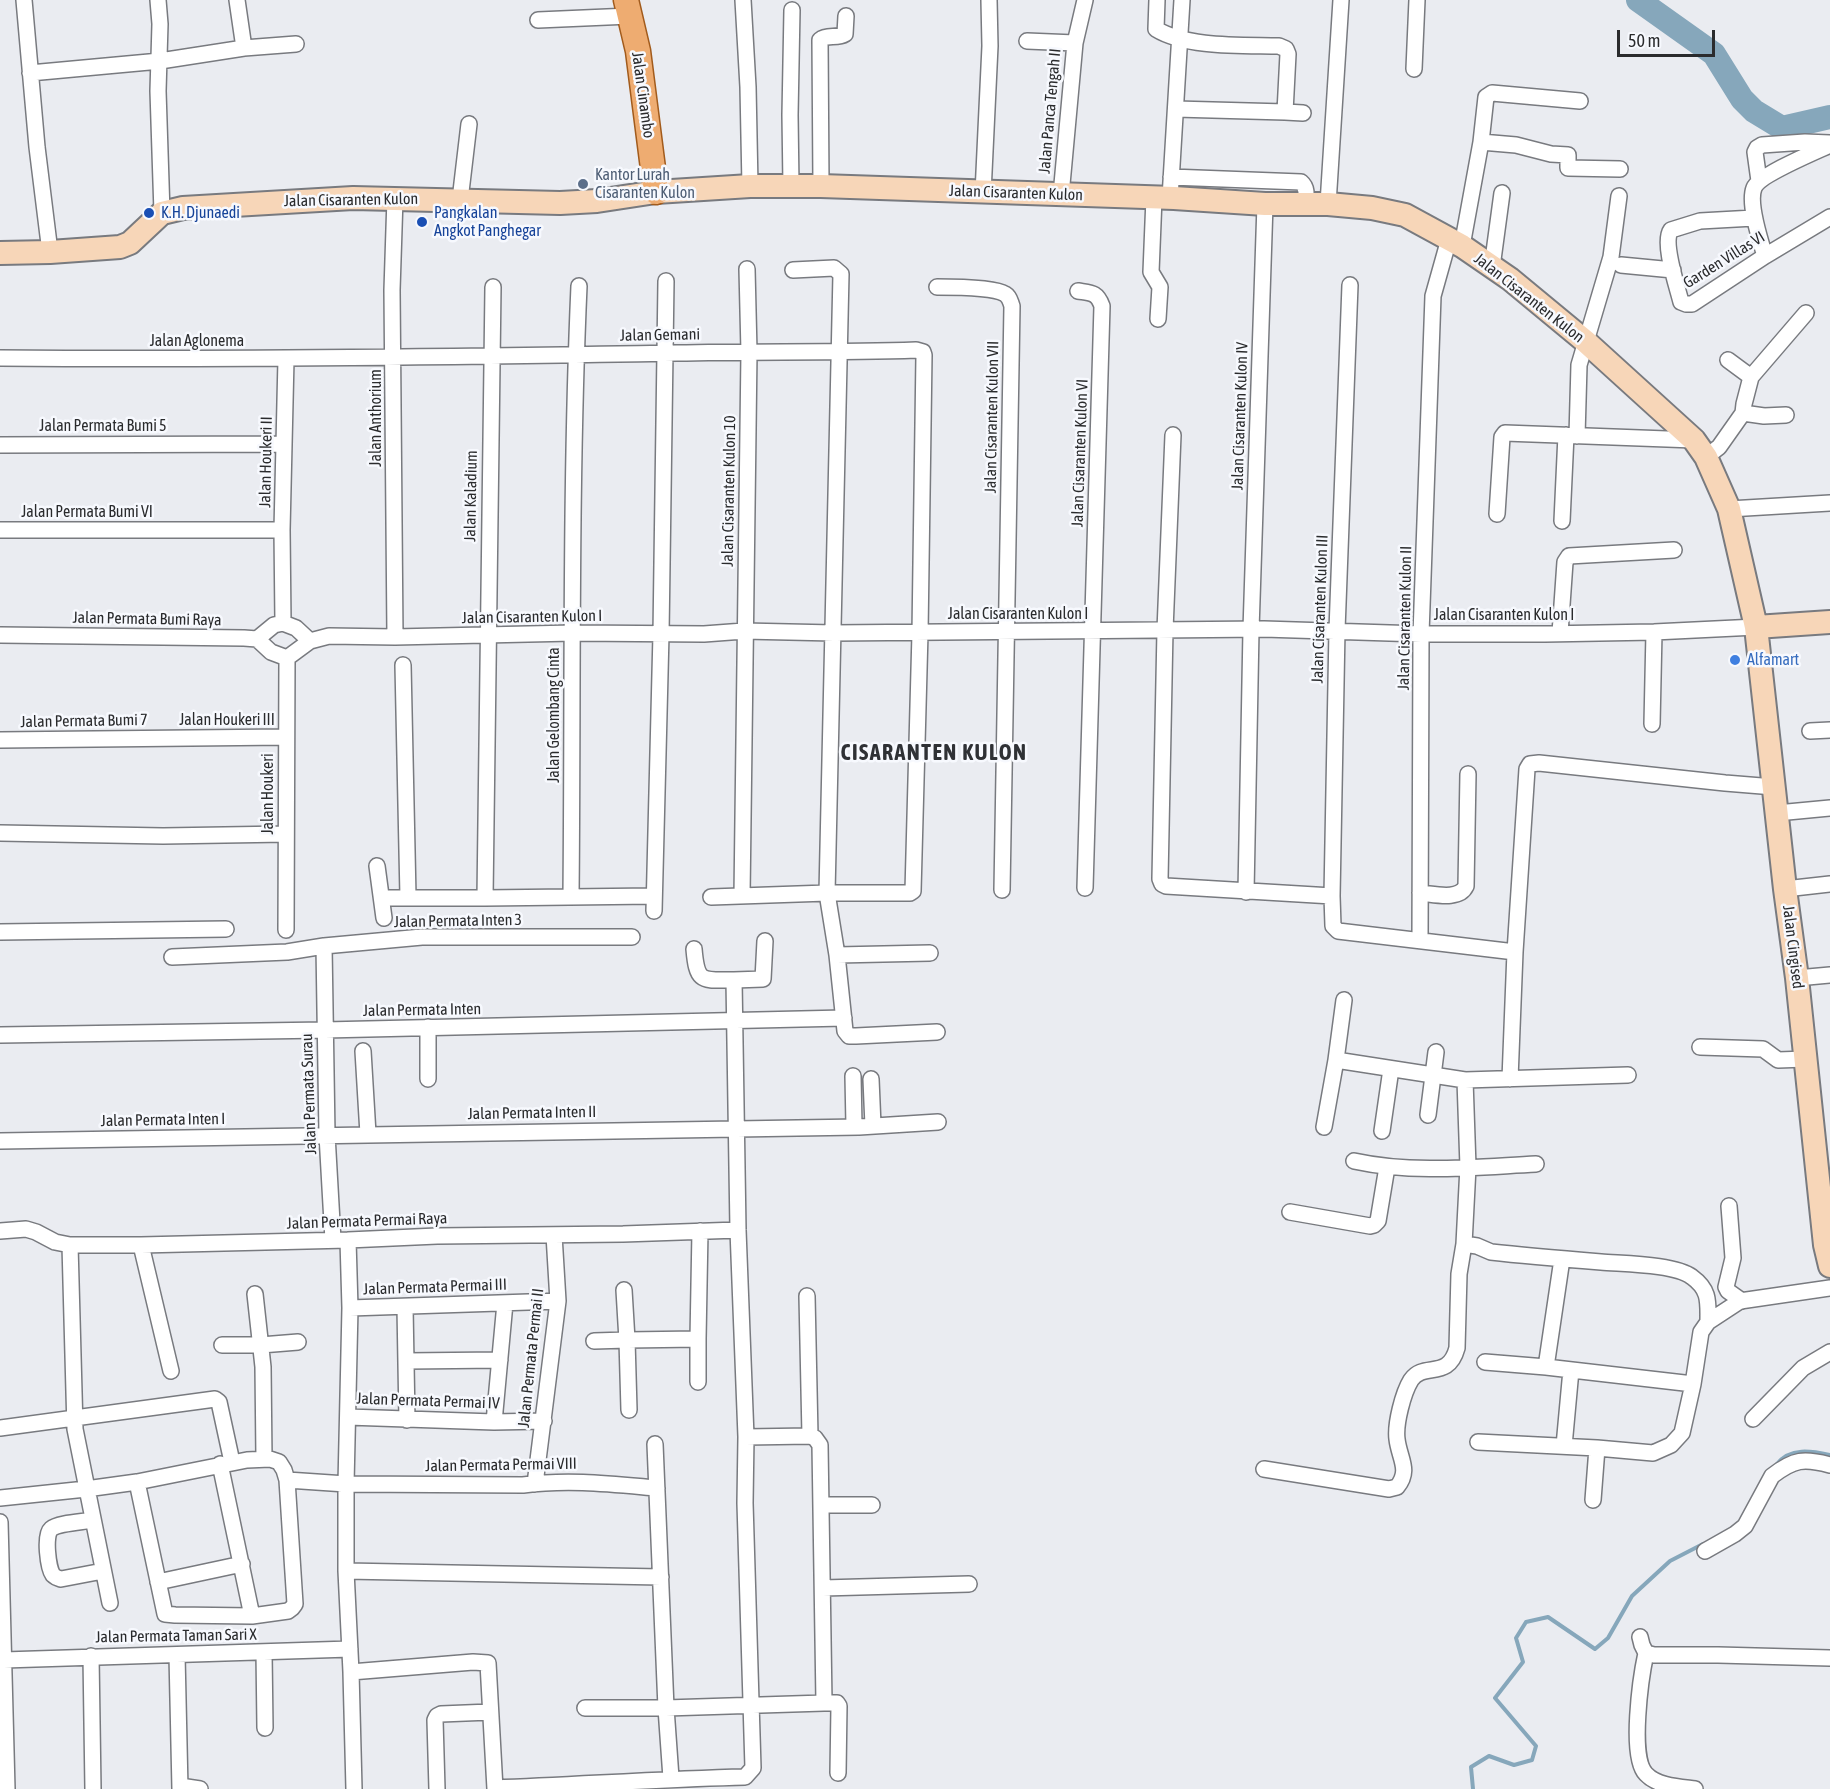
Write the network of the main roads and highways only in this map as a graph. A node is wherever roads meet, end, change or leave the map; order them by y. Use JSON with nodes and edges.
{"nodes":[{"id":1,"x":628,"y":8,"type":"edge"},
{"id":2,"x":656,"y":192,"type":"junction"},
{"id":3,"x":0,"y":253,"type":"edge"},
{"id":4,"x":1830,"y":622,"type":"edge"},
{"id":5,"x":1756,"y":627,"type":"junction"},
{"id":6,"x":1824,"y":1176,"type":"edge"},
{"id":7,"x":1830,"y":1266,"type":"edge"}],
"edges":[{"from":1,"to":2,"type":"main road","name":"Jalan Cinambo"},
{"from":2,"to":3,"type":"main road","name":"Jalan Cisaranten Kulon"},
{"from":2,"to":5,"type":"main road","name":"Jalan Cisaranten Kulon"},
{"from":4,"to":5,"type":"main road"},
{"from":5,"to":6,"type":"main road","name":"Jalan Cingised"},
{"from":6,"to":7,"type":"main road","name":"Jalan Cingised"}]}
